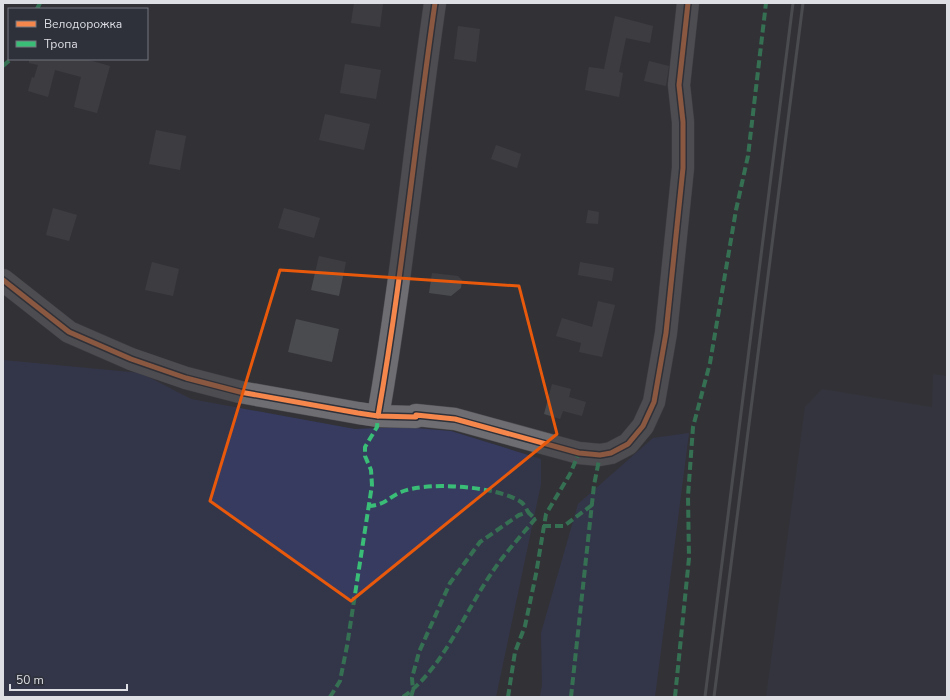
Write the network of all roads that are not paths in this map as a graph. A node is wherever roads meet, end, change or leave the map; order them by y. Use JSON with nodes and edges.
{"nodes":[{"id":1,"x":435,"y":3,"type":"edge"},
{"id":2,"x":688,"y":3,"type":"edge"},
{"id":3,"x":3,"y":280,"type":"edge"},
{"id":4,"x":378,"y":416,"type":"junction"}],
"edges":[{"from":1,"to":4,"type":"street"},
{"from":2,"to":4,"type":"street"},
{"from":3,"to":4,"type":"street"}]}
